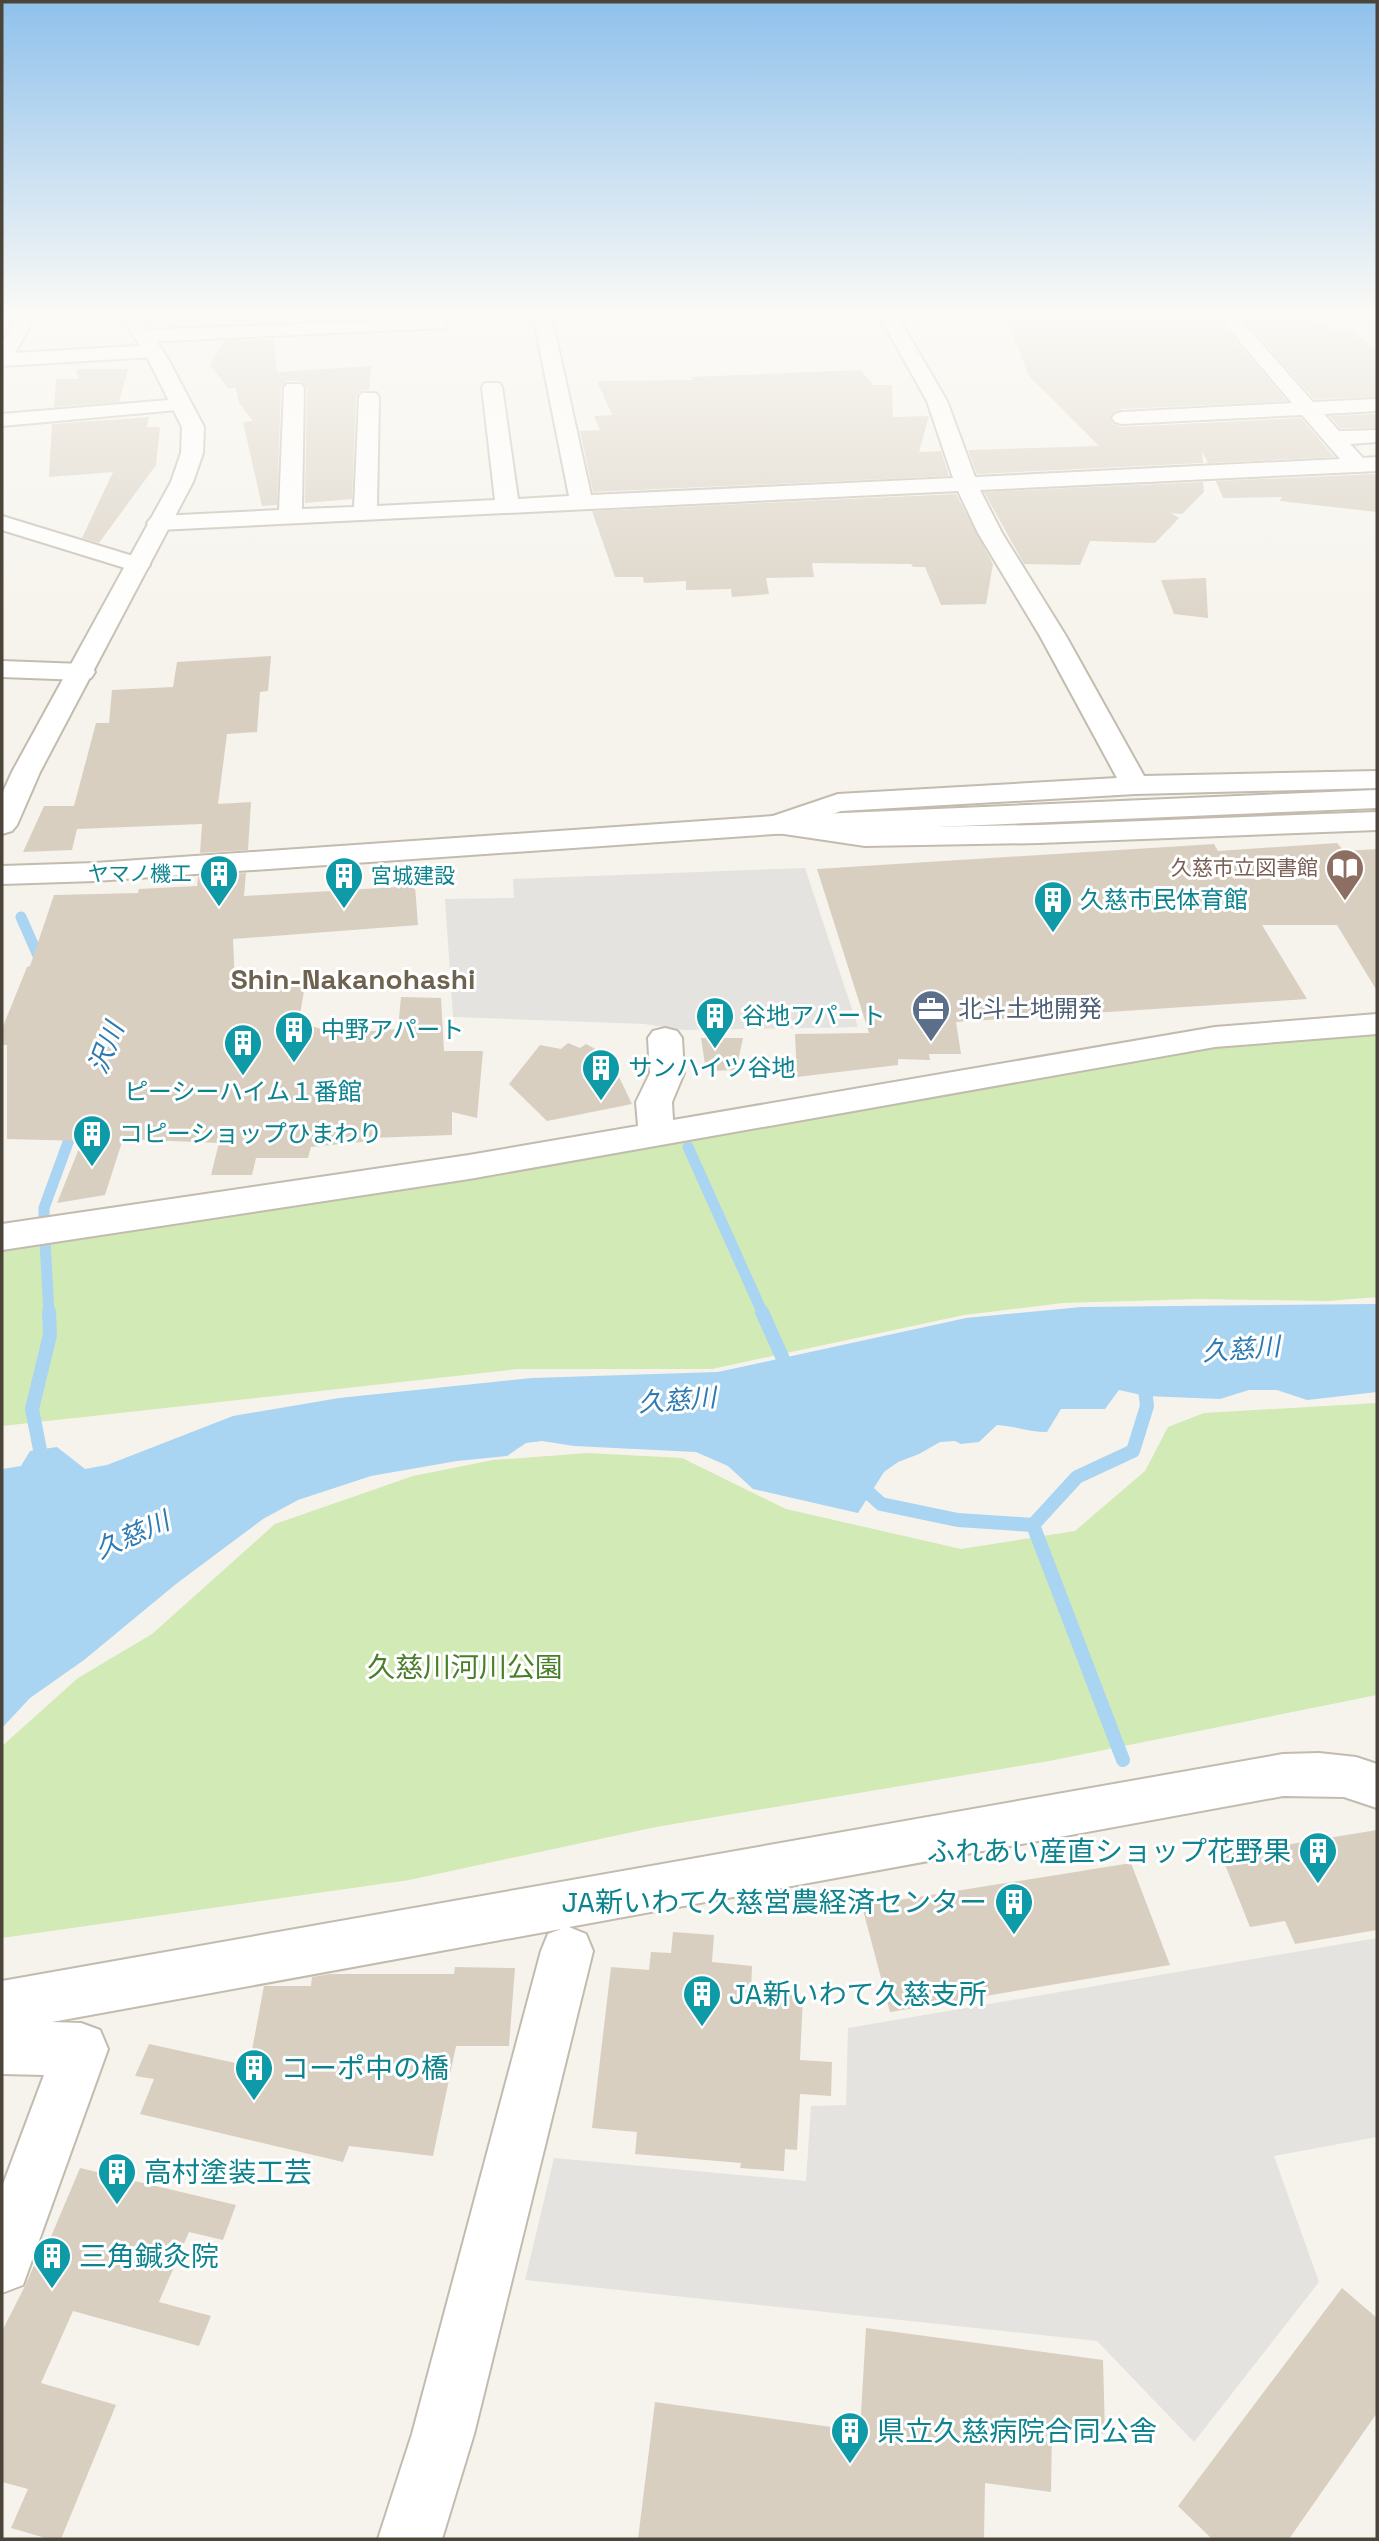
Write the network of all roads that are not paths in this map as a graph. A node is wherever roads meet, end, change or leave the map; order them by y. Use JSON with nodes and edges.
{"nodes":[{"id":1,"x":193,"y":429,"type":"edge"},
{"id":2,"x":293,"y":429,"type":"edge"},
{"id":3,"x":368,"y":429,"type":"edge"},
{"id":4,"x":497,"y":429,"type":"edge"},
{"id":5,"x":566,"y":429,"type":"edge"},
{"id":6,"x":947,"y":429,"type":"edge"},
{"id":7,"x":1325,"y":429,"type":"edge"},
{"id":8,"x":1377,"y":436,"type":"edge"},
{"id":9,"x":1333,"y":438,"type":"junction"},
{"id":10,"x":1367,"y":464,"type":"edge"},
{"id":11,"x":967,"y":484,"type":"junction"},
{"id":12,"x":581,"y":501,"type":"junction"},
{"id":13,"x":507,"y":505,"type":"junction"},
{"id":14,"x":365,"y":512,"type":"junction"},
{"id":15,"x":290,"y":516,"type":"junction"},
{"id":16,"x":2,"y":523,"type":"edge"},
{"id":17,"x":159,"y":523,"type":"junction"},
{"id":18,"x":138,"y":565,"type":"junction"},
{"id":19,"x":2,"y":669,"type":"edge"},
{"id":20,"x":82,"y":672,"type":"junction"},
{"id":21,"x":1377,"y":780,"type":"edge"},
{"id":22,"x":1135,"y":785,"type":"junction"},
{"id":23,"x":1377,"y":799,"type":"edge"},
{"id":24,"x":1377,"y":821,"type":"edge"},
{"id":25,"x":2,"y":825,"type":"edge"},
{"id":26,"x":774,"y":825,"type":"junction"},
{"id":27,"x":2,"y":875,"type":"edge"},
{"id":28,"x":1377,"y":1024,"type":"edge"},
{"id":29,"x":665,"y":1038,"type":"dead end"},
{"id":30,"x":656,"y":1133,"type":"junction"},
{"id":31,"x":2,"y":1237,"type":"edge"},
{"id":32,"x":1377,"y":1787,"type":"edge"},
{"id":33,"x":567,"y":1951,"type":"dead end"},
{"id":34,"x":2,"y":2006,"type":"edge"},
{"id":35,"x":2,"y":2048,"type":"edge"},
{"id":36,"x":2,"y":2264,"type":"edge"},
{"id":37,"x":410,"y":2539,"type":"edge"}],
"edges":[{"from":1,"to":17,"type":"street"},
{"from":2,"to":15,"type":"street"},
{"from":3,"to":14,"type":"street"},
{"from":4,"to":13,"type":"street"},
{"from":5,"to":12,"type":"street"},
{"from":6,"to":11,"type":"street"},
{"from":7,"to":9,"type":"street"},
{"from":8,"to":9,"type":"street"},
{"from":9,"to":10,"type":"street"},
{"from":10,"to":11,"type":"street"},
{"from":11,"to":12,"type":"street"},
{"from":11,"to":22,"type":"street"},
{"from":12,"to":13,"type":"street"},
{"from":13,"to":14,"type":"street"},
{"from":14,"to":15,"type":"street"},
{"from":15,"to":17,"type":"street"},
{"from":16,"to":18,"type":"street"},
{"from":17,"to":18,"type":"street"},
{"from":18,"to":20,"type":"street"},
{"from":19,"to":20,"type":"street"},
{"from":20,"to":25,"type":"street"},
{"from":21,"to":22,"type":"street"},
{"from":22,"to":26,"type":"street"},
{"from":23,"to":26,"type":"street"},
{"from":24,"to":26,"type":"street"},
{"from":26,"to":27,"type":"street"},
{"from":28,"to":30,"type":"street"},
{"from":29,"to":30,"type":"street"},
{"from":30,"to":31,"type":"street"},
{"from":32,"to":34,"type":"street"},
{"from":33,"to":37,"type":"street"},
{"from":35,"to":36,"type":"street"}]}
